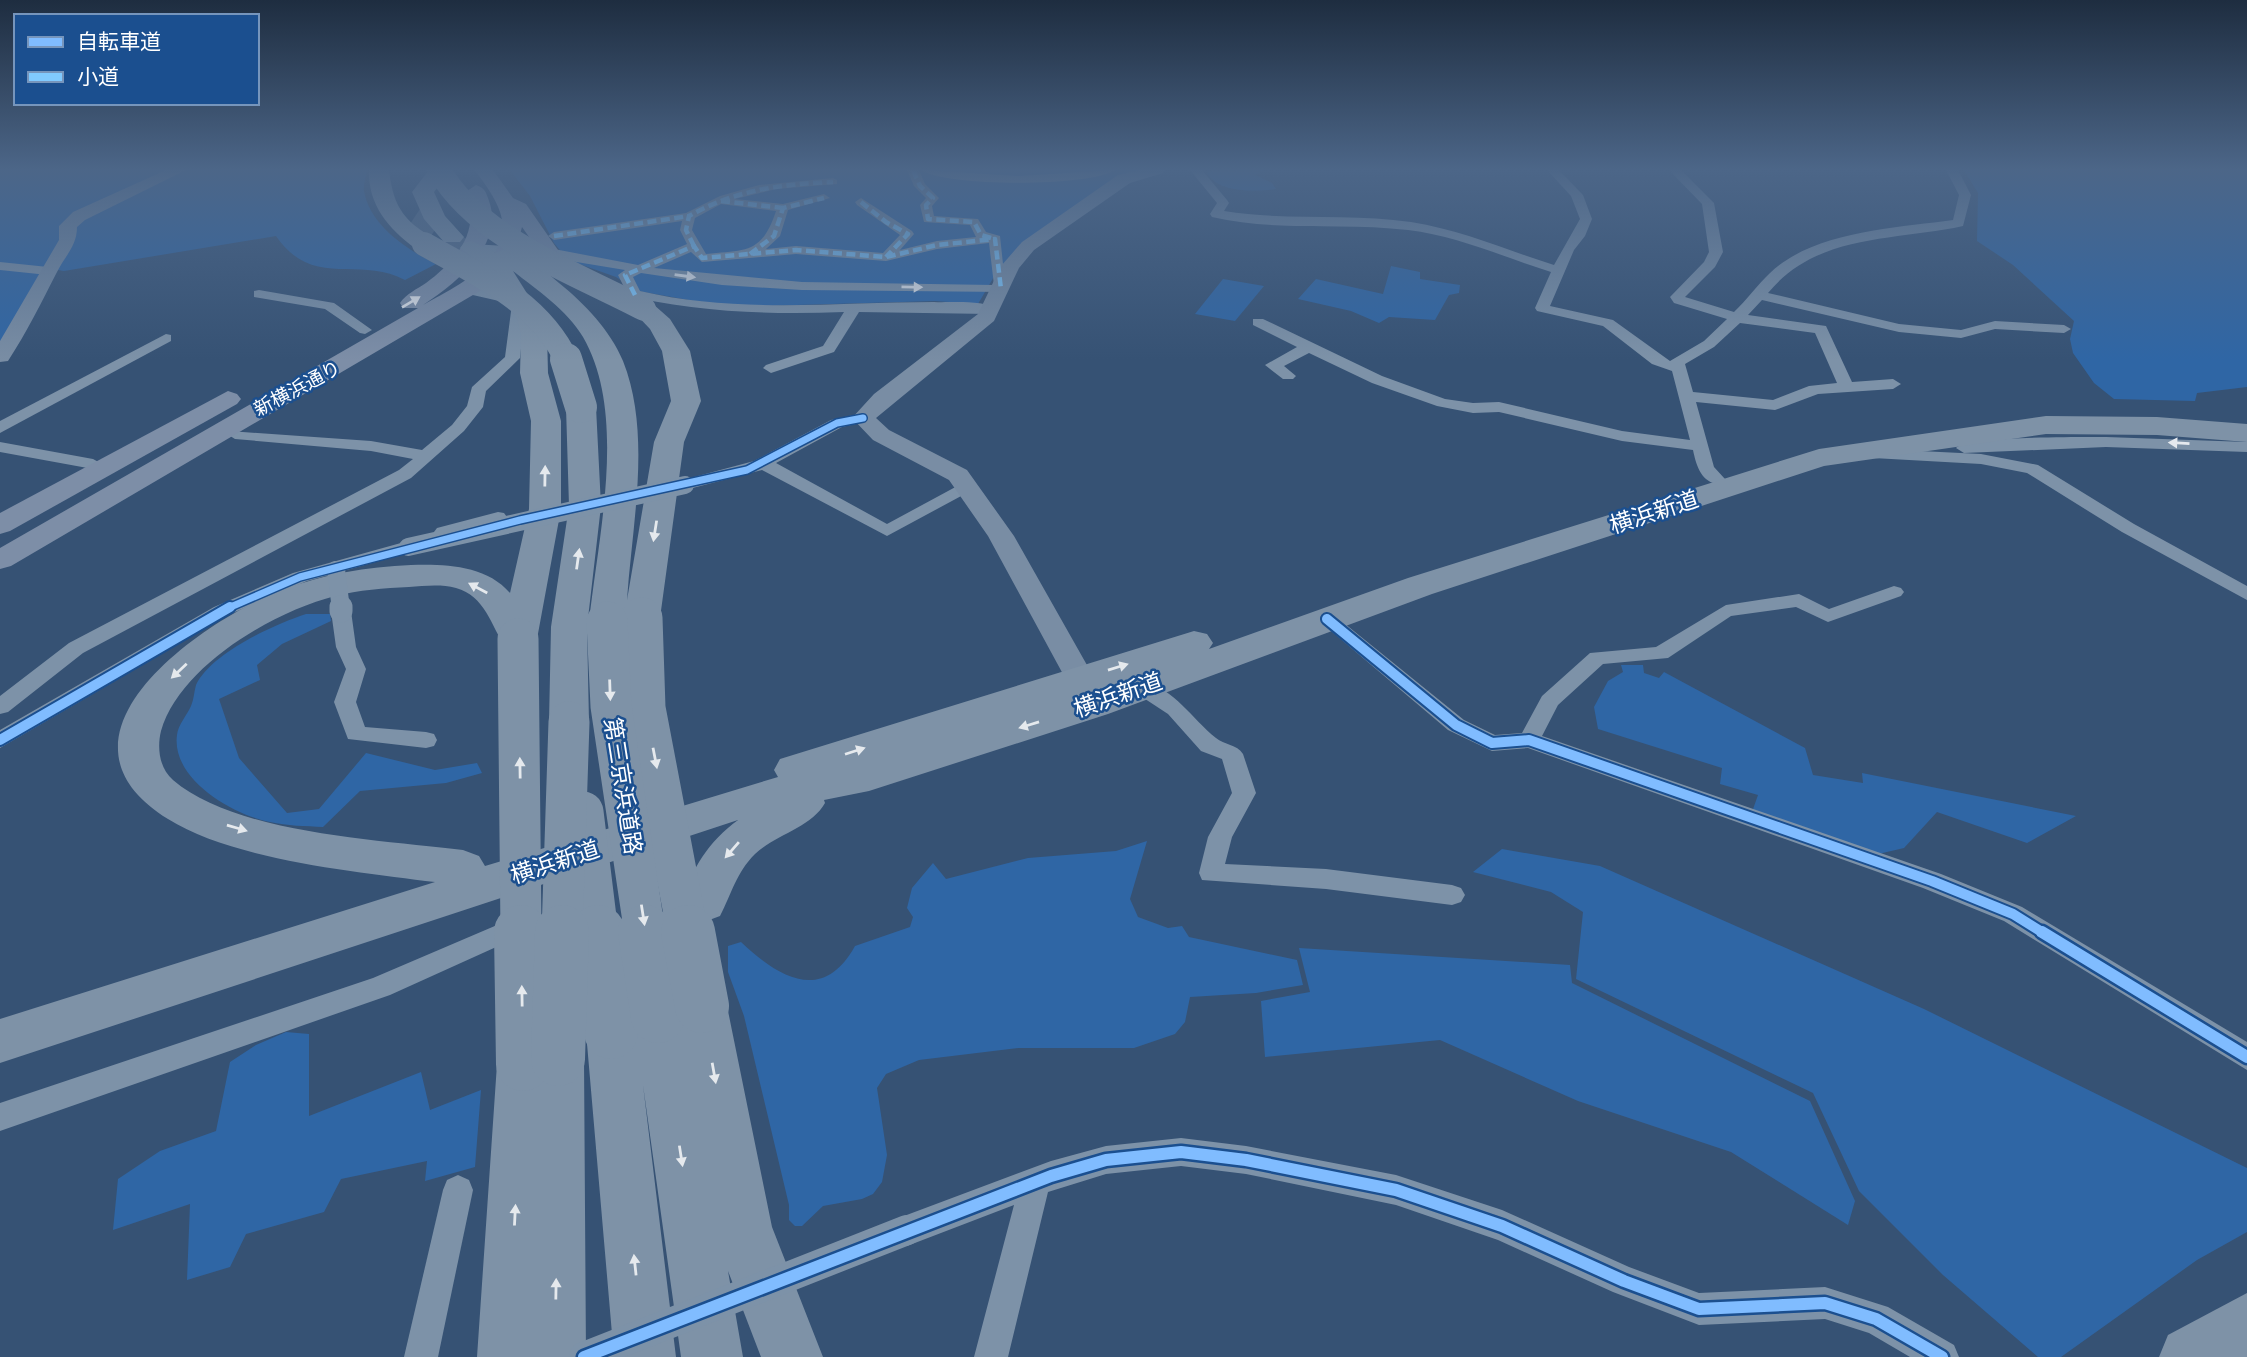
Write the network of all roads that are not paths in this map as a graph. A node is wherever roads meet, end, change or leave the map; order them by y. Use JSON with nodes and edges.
{"nodes":[{"id":1,"x":68,"y":233,"type":"edge"},
{"id":2,"x":412,"y":233,"type":"edge"},
{"id":3,"x":452,"y":233,"type":"tunnel mouth"},
{"id":4,"x":466,"y":233,"type":"tunnel mouth"},
{"id":5,"x":479,"y":233,"type":"edge"},
{"id":6,"x":504,"y":233,"type":"tunnel mouth"},
{"id":7,"x":505,"y":233,"type":"edge"},
{"id":8,"x":542,"y":233,"type":"edge"},
{"id":9,"x":599,"y":233,"type":"edge"},
{"id":10,"x":688,"y":233,"type":"edge"},
{"id":11,"x":775,"y":233,"type":"edge"},
{"id":12,"x":908,"y":233,"type":"edge"},
{"id":13,"x":980,"y":233,"type":"edge"},
{"id":14,"x":1046,"y":233,"type":"edge"},
{"id":15,"x":1445,"y":233,"type":"edge"},
{"id":16,"x":1578,"y":233,"type":"edge"},
{"id":17,"x":1713,"y":233,"type":"edge"},
{"id":18,"x":1882,"y":233,"type":"edge"},
{"id":19,"x":995,"y":239,"type":"junction"},
{"id":20,"x":551,"y":243,"type":"junction"},
{"id":21,"x":694,"y":246,"type":"junction"},
{"id":22,"x":747,"y":256,"type":"junction"},
{"id":23,"x":886,"y":257,"type":"junction"},
{"id":24,"x":481,"y":258,"type":"junction"},
{"id":25,"x":0,"y":266,"type":"edge"},
{"id":26,"x":639,"y":267,"type":"junction"},
{"id":27,"x":1558,"y":270,"type":"junction"},
{"id":28,"x":48,"y":271,"type":"junction"},
{"id":29,"x":1002,"y":289,"type":"junction"},
{"id":30,"x":259,"y":294,"type":"dead end"},
{"id":31,"x":1759,"y":295,"type":"junction"},
{"id":32,"x":519,"y":301,"type":"junction"},
{"id":33,"x":639,"y":302,"type":"junction"},
{"id":34,"x":598,"y":306,"type":"junction"},
{"id":35,"x":855,"y":306,"type":"junction"},
{"id":36,"x":990,"y":310,"type":"junction"},
{"id":37,"x":1737,"y":318,"type":"junction"},
{"id":38,"x":1258,"y":322,"type":"dead end"},
{"id":39,"x":2064,"y":329,"type":"dead end"},
{"id":40,"x":365,"y":330,"type":"junction"},
{"id":41,"x":166,"y":338,"type":"dead end"},
{"id":42,"x":1309,"y":346,"type":"junction"},
{"id":43,"x":0,"y":356,"type":"edge"},
{"id":44,"x":351,"y":359,"type":"junction"},
{"id":45,"x":771,"y":368,"type":"dead end"},
{"id":46,"x":1677,"y":368,"type":"junction"},
{"id":47,"x":1288,"y":376,"type":"dead end"},
{"id":48,"x":266,"y":384,"type":"junction"},
{"id":49,"x":1893,"y":384,"type":"dead end"},
{"id":50,"x":1846,"y":387,"type":"junction"},
{"id":51,"x":1686,"y":396,"type":"junction"},
{"id":52,"x":863,"y":418,"type":"junction"},
{"id":53,"x":2247,"y":418,"type":"edge"},
{"id":54,"x":0,"y":428,"type":"edge"},
{"id":55,"x":2192,"y":429,"type":"junction"},
{"id":56,"x":2040,"y":433,"type":"junction"},
{"id":57,"x":2247,"y":433,"type":"edge"},
{"id":58,"x":235,"y":434,"type":"junction"},
{"id":59,"x":2247,"y":439,"type":"edge"},
{"id":60,"x":669,"y":442,"type":"junction"},
{"id":61,"x":0,"y":447,"type":"edge"},
{"id":62,"x":2247,"y":447,"type":"edge"},
{"id":63,"x":1842,"y":454,"type":"junction"},
{"id":64,"x":1899,"y":454,"type":"junction"},
{"id":65,"x":426,"y":456,"type":"junction"},
{"id":66,"x":763,"y":463,"type":"junction"},
{"id":67,"x":93,"y":464,"type":"dead end"},
{"id":68,"x":1714,"y":471,"type":"junction"},
{"id":69,"x":2059,"y":482,"type":"junction"},
{"id":70,"x":967,"y":488,"type":"junction"},
{"id":71,"x":498,"y":517,"type":"dead end"},
{"id":72,"x":616,"y":519,"type":"junction"},
{"id":73,"x":0,"y":525,"type":"edge"},
{"id":74,"x":0,"y":541,"type":"edge"},
{"id":75,"x":382,"y":554,"type":"junction"},
{"id":76,"x":0,"y":561,"type":"edge"},
{"id":77,"x":336,"y":568,"type":"junction"},
{"id":78,"x":0,"y":572,"type":"edge"},
{"id":79,"x":1894,"y":592,"type":"dead end"},
{"id":80,"x":2247,"y":594,"type":"edge"},
{"id":81,"x":1327,"y":619,"type":"junction"},
{"id":82,"x":606,"y":622,"type":"junction"},
{"id":83,"x":518,"y":639,"type":"junction"},
{"id":84,"x":1143,"y":688,"type":"junction"},
{"id":85,"x":1088,"y":691,"type":"junction"},
{"id":86,"x":0,"y":707,"type":"edge"},
{"id":87,"x":569,"y":722,"type":"junction"},
{"id":88,"x":0,"y":740,"type":"edge"},
{"id":89,"x":426,"y":740,"type":"dead end"},
{"id":90,"x":1529,"y":740,"type":"junction"},
{"id":91,"x":854,"y":780,"type":"junction"},
{"id":92,"x":702,"y":814,"type":"junction"},
{"id":93,"x":463,"y":868,"type":"junction"},
{"id":94,"x":1452,"y":895,"type":"dead end"},
{"id":95,"x":704,"y":903,"type":"dead end"},
{"id":96,"x":0,"y":1014,"type":"edge"},
{"id":97,"x":657,"y":1018,"type":"junction"},
{"id":98,"x":0,"y":1041,"type":"edge"},
{"id":99,"x":2247,"y":1057,"type":"edge"},
{"id":100,"x":541,"y":1062,"type":"junction"},
{"id":101,"x":0,"y":1117,"type":"edge"},
{"id":102,"x":1035,"y":1182,"type":"junction"},
{"id":103,"x":458,"y":1189,"type":"dead end"},
{"id":104,"x":2247,"y":1323,"type":"edge"},
{"id":105,"x":421,"y":1357,"type":"edge"},
{"id":106,"x":508,"y":1357,"type":"edge"},
{"id":107,"x":555,"y":1357,"type":"edge"},
{"id":108,"x":584,"y":1357,"type":"edge"},
{"id":109,"x":645,"y":1357,"type":"edge"},
{"id":110,"x":712,"y":1357,"type":"edge"},
{"id":111,"x":792,"y":1357,"type":"edge"},
{"id":112,"x":991,"y":1357,"type":"edge"},
{"id":113,"x":1942,"y":1357,"type":"edge"},
{"id":114,"x":2190,"y":1357,"type":"edge"}],
"edges":[{"from":1,"to":28,"type":"street"},
{"from":2,"to":24,"type":"highway","bridge":true},
{"from":3,"to":24,"type":"highway"},
{"from":4,"to":24,"type":"highway"},
{"from":5,"to":24,"type":"main road","name":"新横浜通り"},
{"from":6,"to":33,"type":"highway","bridge":true},
{"from":7,"to":24,"type":"main road"},
{"from":8,"to":20,"type":"main road"},
{"from":9,"to":20,"type":"street"},
{"from":10,"to":21,"type":"street"},
{"from":11,"to":22,"type":"street"},
{"from":12,"to":23,"type":"street"},
{"from":13,"to":19,"type":"street"},
{"from":14,"to":29,"type":"street"},
{"from":15,"to":27,"type":"street"},
{"from":16,"to":27,"type":"street"},
{"from":17,"to":37,"type":"street"},
{"from":18,"to":31,"type":"street"},
{"from":19,"to":23,"type":"street"},
{"from":19,"to":29,"type":"street"},
{"from":20,"to":24,"type":"street"},
{"from":20,"to":26,"type":"street"},
{"from":20,"to":33,"type":"street"},
{"from":20,"to":34,"type":"highway"},
{"from":21,"to":22,"type":"street"},
{"from":21,"to":26,"type":"street"},
{"from":22,"to":23,"type":"street"},
{"from":24,"to":32,"type":"highway"},
{"from":40,"to":24,"type":"main road","name":"新横浜通り","one_way":true},
{"from":24,"to":44,"type":"main road","name":"新横浜通り"},
{"from":24,"to":72,"type":"highway","name":"第三京浜道路"},
{"from":82,"to":24,"type":"highway","name":"第三京浜道路","one_way":true,"bridge":true},
{"from":25,"to":28,"type":"street"},
{"from":26,"to":29,"type":"street","one_way":true},
{"from":26,"to":33,"type":"street"},
{"from":27,"to":46,"type":"street"},
{"from":28,"to":43,"type":"street"},
{"from":29,"to":36,"type":"street"},
{"from":30,"to":40,"type":"street"},
{"from":31,"to":37,"type":"street"},
{"from":31,"to":39,"type":"street"},
{"from":32,"to":65,"type":"street"},
{"from":83,"to":32,"type":"highway","one_way":true},
{"from":33,"to":35,"type":"street"},
{"from":33,"to":60,"type":"highway"},
{"from":34,"to":60,"type":"highway"},
{"from":34,"to":72,"type":"highway"},
{"from":35,"to":36,"type":"street"},
{"from":35,"to":45,"type":"street"},
{"from":36,"to":52,"type":"street"},
{"from":37,"to":46,"type":"street"},
{"from":37,"to":50,"type":"street"},
{"from":38,"to":42,"type":"street"},
{"from":40,"to":48,"type":"main road","name":"新横浜通り"},
{"from":41,"to":54,"type":"street"},
{"from":42,"to":47,"type":"street"},
{"from":42,"to":68,"type":"street"},
{"from":44,"to":58,"type":"main road"},
{"from":44,"to":76,"type":"main road","name":"新横浜通り"},
{"from":46,"to":51,"type":"street"},
{"from":48,"to":73,"type":"main road"},
{"from":48,"to":74,"type":"main road","name":"新横浜通り"},
{"from":49,"to":50,"type":"street"},
{"from":50,"to":51,"type":"street"},
{"from":51,"to":68,"type":"street"},
{"from":52,"to":66,"type":"street"},
{"from":52,"to":70,"type":"street"},
{"from":53,"to":68,"type":"highway","name":"横浜新道"},
{"from":55,"to":56,"type":"highway","name":"横浜新道"},
{"from":55,"to":57,"type":"highway","name":"横浜新道"},
{"from":55,"to":59,"type":"street"},
{"from":62,"to":56,"type":"street","one_way":true},
{"from":56,"to":63,"type":"highway","name":"横浜新道"},
{"from":56,"to":64,"type":"street"},
{"from":56,"to":69,"type":"street"},
{"from":58,"to":65,"type":"street"},
{"from":58,"to":78,"type":"main road"},
{"from":60,"to":82,"type":"highway","one_way":true},
{"from":61,"to":67,"type":"street"},
{"from":63,"to":64,"type":"street"},
{"from":63,"to":68,"type":"highway","name":"横浜新道"},
{"from":64,"to":69,"type":"street"},
{"from":65,"to":86,"type":"street"},
{"from":66,"to":70,"type":"street"},
{"from":66,"to":75,"type":"street","bridge":true},
{"from":68,"to":81,"type":"highway","name":"横浜新道"},
{"from":85,"to":68,"type":"highway","name":"横浜新道","one_way":true},
{"from":69,"to":80,"type":"street"},
{"from":70,"to":85,"type":"street"},
{"from":71,"to":75,"type":"street"},
{"from":72,"to":82,"type":"highway","name":"第三京浜道路"},
{"from":75,"to":77,"type":"street"},
{"from":77,"to":88,"type":"street"},
{"from":77,"to":89,"type":"street","bridge":true},
{"from":79,"to":90,"type":"street"},
{"from":81,"to":84,"type":"highway","name":"横浜新道"},
{"from":81,"to":90,"type":"street"},
{"from":82,"to":87,"type":"highway","name":"第三京浜道路"},
{"from":82,"to":97,"type":"highway","name":"第三京浜道路","one_way":true,"bridge":true},
{"from":83,"to":93,"type":"highway","one_way":true},
{"from":100,"to":83,"type":"highway","one_way":true,"bridge":true},
{"from":84,"to":85,"type":"highway","name":"横浜新道"},
{"from":84,"to":94,"type":"street"},
{"from":85,"to":91,"type":"highway","name":"横浜新道","one_way":true},
{"from":93,"to":85,"type":"highway","name":"横浜新道","one_way":true},
{"from":87,"to":97,"type":"highway","name":"第三京浜道路","bridge":true},
{"from":87,"to":100,"type":"highway","bridge":true},
{"from":90,"to":99,"type":"street"},
{"from":91,"to":92,"type":"highway","name":"横浜新道"},
{"from":91,"to":95,"type":"highway","one_way":true},
{"from":92,"to":98,"type":"highway","name":"横浜新道"},
{"from":92,"to":101,"type":"street"},
{"from":93,"to":96,"type":"highway","name":"横浜新道"},
{"from":109,"to":97,"type":"highway","name":"第三京浜道路","one_way":true},
{"from":97,"to":110,"type":"highway","name":"第三京浜道路","one_way":true},
{"from":97,"to":111,"type":"highway","one_way":true},
{"from":106,"to":100,"type":"highway","one_way":true},
{"from":107,"to":100,"type":"highway","one_way":true},
{"from":102,"to":108,"type":"street","bridge":true},
{"from":102,"to":112,"type":"street"},
{"from":102,"to":113,"type":"street"},
{"from":103,"to":105,"type":"street"},
{"from":104,"to":114,"type":"highway"}]}
